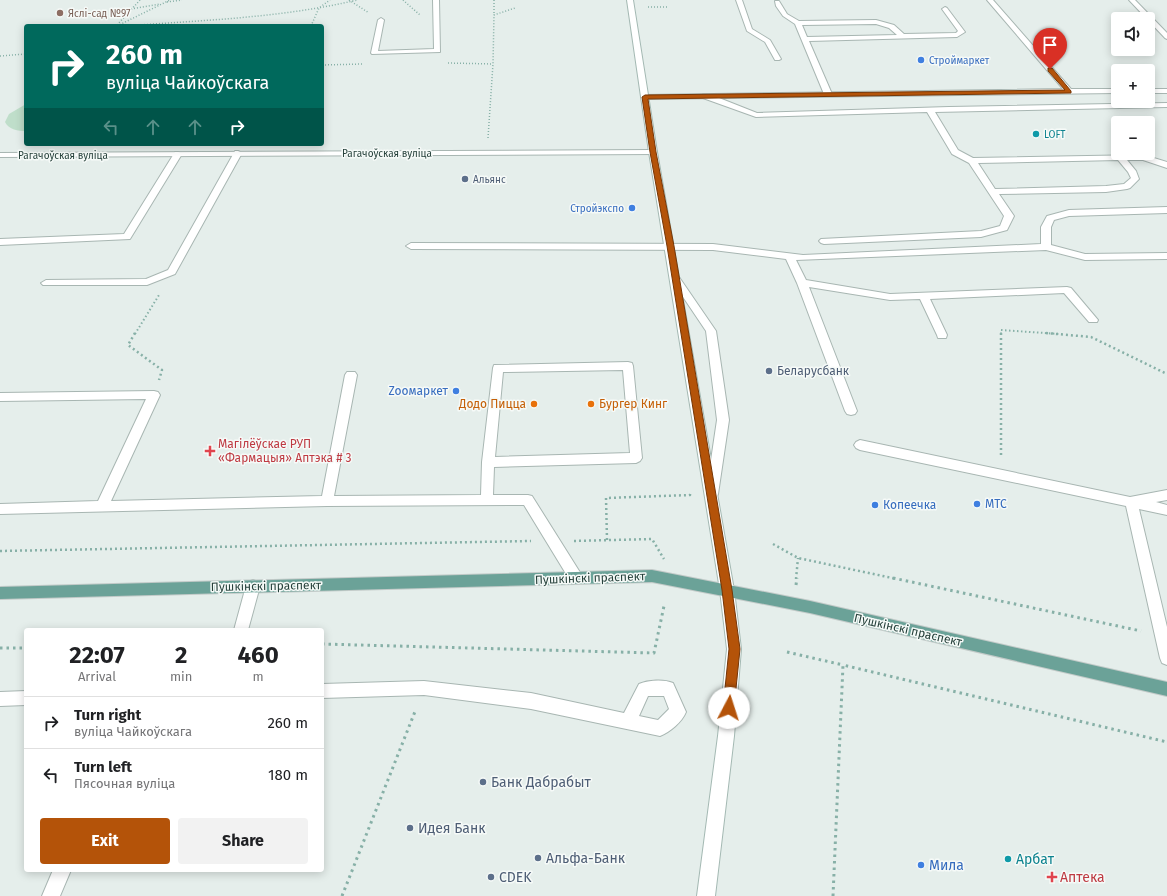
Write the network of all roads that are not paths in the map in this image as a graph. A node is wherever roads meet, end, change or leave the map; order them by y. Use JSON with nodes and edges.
{"nodes":[{"id":1,"x":436,"y":0,"type":"edge"},
{"id":2,"x":630,"y":0,"type":"edge"},
{"id":3,"x":739,"y":0,"type":"edge"},
{"id":4,"x":990,"y":0,"type":"edge"},
{"id":5,"x":1132,"y":0,"type":"edge"},
{"id":6,"x":777,"y":2,"type":"dead end"},
{"id":7,"x":945,"y":9,"type":"dead end"},
{"id":8,"x":381,"y":20,"type":"road end"},
{"id":9,"x":798,"y":23,"type":"junction"},
{"id":10,"x":903,"y":37,"type":"junction"},
{"id":11,"x":1167,"y":37,"type":"edge"},
{"id":12,"x":805,"y":39,"type":"junction"},
{"id":13,"x":777,"y":59,"type":"dead end"},
{"id":14,"x":1167,"y":90,"type":"edge"},
{"id":15,"x":1111,"y":91,"type":"edge"},
{"id":16,"x":1155,"y":91,"type":"edge"},
{"id":17,"x":1069,"y":92,"type":"junction"},
{"id":18,"x":828,"y":94,"type":"junction"},
{"id":19,"x":706,"y":96,"type":"junction"},
{"id":20,"x":645,"y":97,"type":"junction"},
{"id":21,"x":1167,"y":105,"type":"edge"},
{"id":22,"x":930,"y":110,"type":"junction"},
{"id":23,"x":653,"y":152,"type":"junction"},
{"id":24,"x":238,"y":153,"type":"junction"},
{"id":25,"x":178,"y":154,"type":"junction"},
{"id":26,"x":0,"y":155,"type":"edge"},
{"id":27,"x":1111,"y":157,"type":"edge"},
{"id":28,"x":1123,"y":160,"type":"edge"},
{"id":29,"x":1152,"y":160,"type":"edge"},
{"id":30,"x":972,"y":162,"type":"junction"},
{"id":31,"x":1167,"y":166,"type":"edge"},
{"id":32,"x":994,"y":192,"type":"junction"},
{"id":33,"x":1167,"y":210,"type":"edge"},
{"id":34,"x":824,"y":241,"type":"dead end"},
{"id":35,"x":0,"y":242,"type":"edge"},
{"id":36,"x":411,"y":246,"type":"dead end"},
{"id":37,"x":670,"y":246,"type":"junction"},
{"id":38,"x":1046,"y":247,"type":"junction"},
{"id":39,"x":1167,"y":256,"type":"edge"},
{"id":40,"x":790,"y":257,"type":"junction"},
{"id":41,"x":676,"y":279,"type":"junction"},
{"id":42,"x":46,"y":283,"type":"dead end"},
{"id":43,"x":802,"y":283,"type":"junction"},
{"id":44,"x":924,"y":296,"type":"junction"},
{"id":45,"x":1093,"y":320,"type":"dead end"},
{"id":46,"x":942,"y":335,"type":"dead end"},
{"id":47,"x":351,"y":375,"type":"dead end"},
{"id":48,"x":0,"y":397,"type":"edge"},
{"id":49,"x":850,"y":411,"type":"dead end"},
{"id":50,"x":860,"y":445,"type":"dead end"},
{"id":51,"x":488,"y":462,"type":"junction"},
{"id":52,"x":1167,"y":495,"type":"edge"},
{"id":53,"x":712,"y":497,"type":"junction"},
{"id":54,"x":487,"y":500,"type":"junction"},
{"id":55,"x":327,"y":501,"type":"junction"},
{"id":56,"x":1131,"y":502,"type":"junction"},
{"id":57,"x":102,"y":506,"type":"junction"},
{"id":58,"x":0,"y":509,"type":"edge"},
{"id":59,"x":1167,"y":510,"type":"edge"},
{"id":60,"x":576,"y":578,"type":"junction"},
{"id":61,"x":253,"y":586,"type":"junction"},
{"id":62,"x":727,"y":590,"type":"junction"},
{"id":63,"x":0,"y":593,"type":"edge"},
{"id":64,"x":242,"y":628,"type":"edge"},
{"id":65,"x":1167,"y":658,"type":"edge"},
{"id":66,"x":1167,"y":690,"type":"edge"},
{"id":67,"x":324,"y":691,"type":"edge"},
{"id":68,"x":24,"y":698,"type":"edge"},
{"id":69,"x":0,"y":699,"type":"edge"},
{"id":70,"x":628,"y":722,"type":"dead end"},
{"id":71,"x":61,"y":872,"type":"edge"},
{"id":72,"x":51,"y":896,"type":"edge"},
{"id":73,"x":706,"y":896,"type":"edge"}],
"edges":[{"from":1,"to":8,"type":"street"},
{"from":2,"to":20,"type":"street"},
{"from":3,"to":13,"type":"street"},
{"from":4,"to":17,"type":"street"},
{"from":5,"to":11,"type":"street"},
{"from":6,"to":9,"type":"street"},
{"from":7,"to":10,"type":"street"},
{"from":9,"to":10,"type":"street"},
{"from":9,"to":12,"type":"street"},
{"from":10,"to":12,"type":"street"},
{"from":12,"to":18,"type":"street"},
{"from":14,"to":16,"type":"street"},
{"from":15,"to":17,"type":"street"},
{"from":17,"to":18,"type":"street"},
{"from":18,"to":19,"type":"street"},
{"from":19,"to":20,"type":"street"},
{"from":19,"to":22,"type":"street"},
{"from":20,"to":23,"type":"street"},
{"from":21,"to":22,"type":"street"},
{"from":22,"to":30,"type":"street"},
{"from":23,"to":24,"type":"street","name":"Рагачоўская вуліца"},
{"from":23,"to":37,"type":"street"},
{"from":24,"to":25,"type":"street","name":"Рагачоўская вуліца"},
{"from":24,"to":42,"type":"street"},
{"from":25,"to":26,"type":"street","name":"Рагачоўская вуліца"},
{"from":25,"to":35,"type":"street"},
{"from":27,"to":30,"type":"street"},
{"from":28,"to":32,"type":"street"},
{"from":29,"to":31,"type":"street"},
{"from":30,"to":32,"type":"street"},
{"from":32,"to":34,"type":"street"},
{"from":33,"to":38,"type":"street"},
{"from":36,"to":37,"type":"street"},
{"from":37,"to":40,"type":"street"},
{"from":37,"to":41,"type":"street"},
{"from":38,"to":39,"type":"street"},
{"from":38,"to":40,"type":"street"},
{"from":40,"to":43,"type":"street"},
{"from":41,"to":53,"type":"street"},
{"from":41,"to":53,"type":"street"},
{"from":43,"to":44,"type":"street"},
{"from":43,"to":49,"type":"street"},
{"from":44,"to":45,"type":"street"},
{"from":44,"to":46,"type":"street"},
{"from":47,"to":55,"type":"street"},
{"from":48,"to":57,"type":"street"},
{"from":50,"to":56,"type":"street"},
{"from":51,"to":51,"type":"street"},
{"from":51,"to":54,"type":"street"},
{"from":52,"to":56,"type":"street"},
{"from":53,"to":62,"type":"street"},
{"from":54,"to":55,"type":"street"},
{"from":54,"to":60,"type":"street"},
{"from":55,"to":57,"type":"street"},
{"from":56,"to":59,"type":"street"},
{"from":56,"to":65,"type":"street"},
{"from":57,"to":58,"type":"street"},
{"from":60,"to":61,"type":"main road","name":"Пушкінскі праспект"},
{"from":60,"to":62,"type":"main road","name":"Пушкінскі праспект"},
{"from":61,"to":63,"type":"main road","name":"Пушкінскі праспект"},
{"from":61,"to":64,"type":"street"},
{"from":62,"to":66,"type":"main road","name":"Пушкінскі праспект"},
{"from":62,"to":73,"type":"street"},
{"from":67,"to":70,"type":"street"},
{"from":68,"to":69,"type":"street"},
{"from":71,"to":72,"type":"street"}]}
